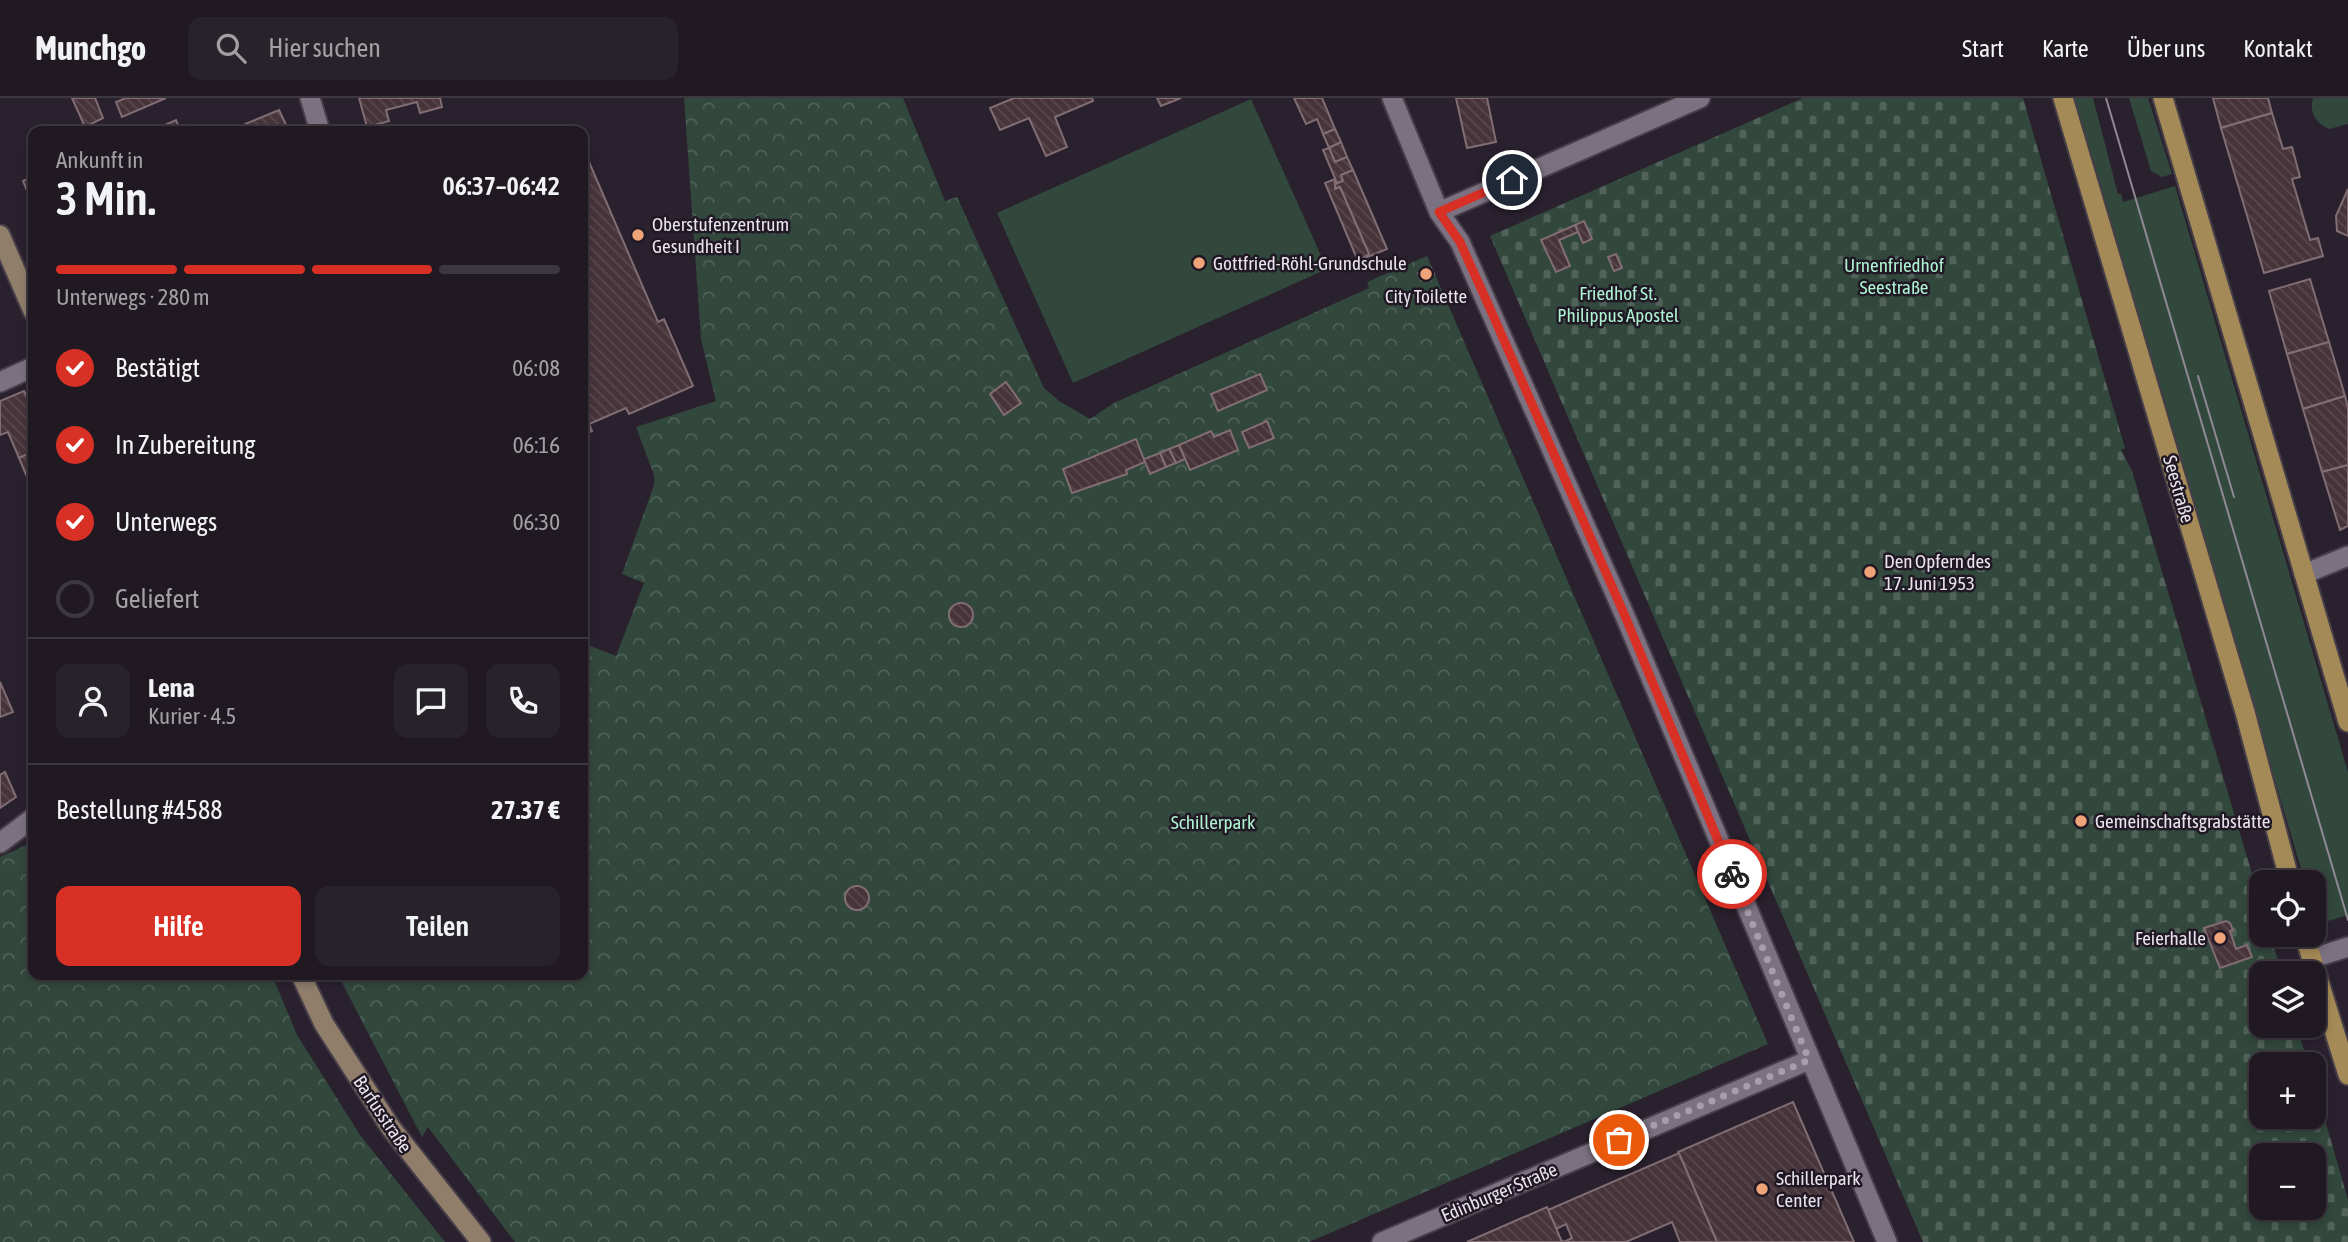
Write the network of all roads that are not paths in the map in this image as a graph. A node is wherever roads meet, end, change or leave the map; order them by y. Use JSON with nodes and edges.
{"nodes":[{"id":1,"x":310,"y":98,"type":"edge"},
{"id":2,"x":1392,"y":98,"type":"edge"},
{"id":3,"x":1700,"y":98,"type":"edge"},
{"id":4,"x":2063,"y":98,"type":"edge"},
{"id":5,"x":2163,"y":98,"type":"edge"},
{"id":6,"x":318,"y":126,"type":"edge"},
{"id":7,"x":1439,"y":212,"type":"junction"},
{"id":8,"x":0,"y":235,"type":"edge"},
{"id":9,"x":28,"y":299,"type":"edge"},
{"id":10,"x":28,"y":369,"type":"edge"},
{"id":11,"x":0,"y":382,"type":"edge"},
{"id":12,"x":2348,"y":556,"type":"edge"},
{"id":13,"x":2304,"y":574,"type":"junction"},
{"id":14,"x":2348,"y":722,"type":"edge"},
{"id":15,"x":28,"y":822,"type":"edge"},
{"id":16,"x":0,"y":843,"type":"edge"},
{"id":17,"x":2287,"y":870,"type":"edge"},
{"id":18,"x":2308,"y":947,"type":"edge"},
{"id":19,"x":2348,"y":947,"type":"edge"},
{"id":20,"x":2312,"y":958,"type":"junction"},
{"id":21,"x":303,"y":980,"type":"edge"},
{"id":22,"x":1809,"y":1060,"type":"junction"},
{"id":23,"x":2348,"y":1074,"type":"edge"},
{"id":24,"x":481,"y":1242,"type":"edge"},
{"id":25,"x":1382,"y":1242,"type":"edge"},
{"id":26,"x":1887,"y":1242,"type":"edge"}],
"edges":[{"from":1,"to":6,"type":"street"},
{"from":2,"to":7,"type":"street"},
{"from":3,"to":7,"type":"street"},
{"from":4,"to":17,"type":"main road","name":"Seestraße"},
{"from":5,"to":13,"type":"main road"},
{"from":7,"to":22,"type":"street"},
{"from":8,"to":9,"type":"main road"},
{"from":10,"to":11,"type":"street"},
{"from":12,"to":13,"type":"street"},
{"from":13,"to":14,"type":"main road"},
{"from":15,"to":16,"type":"street"},
{"from":18,"to":20,"type":"main road"},
{"from":19,"to":20,"type":"street"},
{"from":20,"to":23,"type":"main road"},
{"from":21,"to":24,"type":"main road","name":"Barfusstraße"},
{"from":22,"to":25,"type":"street","name":"Edinburger Straße"},
{"from":22,"to":26,"type":"street"}]}
